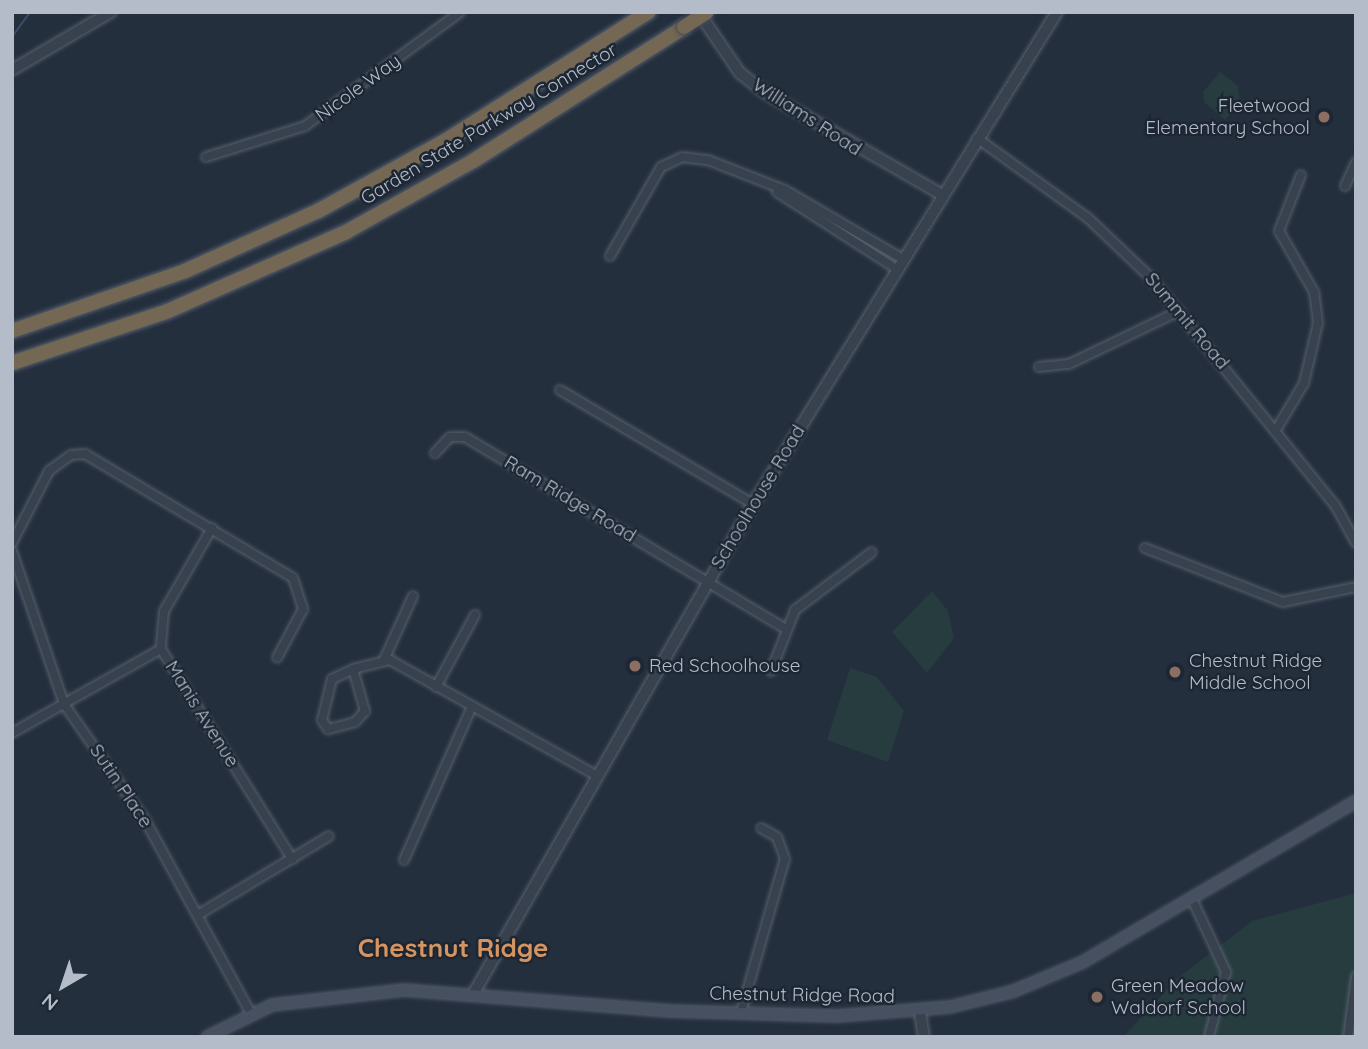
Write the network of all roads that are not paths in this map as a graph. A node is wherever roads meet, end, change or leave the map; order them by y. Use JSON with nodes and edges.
{"nodes":[{"id":1,"x":111,"y":12,"type":"edge"},
{"id":2,"x":460,"y":12,"type":"edge"},
{"id":3,"x":648,"y":12,"type":"edge"},
{"id":4,"x":698,"y":12,"type":"edge"},
{"id":5,"x":707,"y":12,"type":"edge"},
{"id":6,"x":1056,"y":12,"type":"edge"},
{"id":7,"x":12,"y":70,"type":"edge"},
{"id":8,"x":977,"y":138,"type":"junction"},
{"id":9,"x":206,"y":157,"type":"dead end"},
{"id":10,"x":1356,"y":162,"type":"edge"},
{"id":11,"x":1301,"y":175,"type":"dead end"},
{"id":12,"x":1345,"y":186,"type":"dead end"},
{"id":13,"x":941,"y":194,"type":"junction"},
{"id":14,"x":610,"y":256,"type":"dead end"},
{"id":15,"x":898,"y":263,"type":"junction"},
{"id":16,"x":1179,"y":311,"type":"junction"},
{"id":17,"x":12,"y":331,"type":"edge"},
{"id":18,"x":12,"y":363,"type":"edge"},
{"id":19,"x":1039,"y":367,"type":"dead end"},
{"id":20,"x":560,"y":390,"type":"dead end"},
{"id":21,"x":1276,"y":430,"type":"junction"},
{"id":22,"x":435,"y":453,"type":"dead end"},
{"id":23,"x":753,"y":504,"type":"junction"},
{"id":24,"x":212,"y":528,"type":"junction"},
{"id":25,"x":12,"y":543,"type":"edge"},
{"id":26,"x":1356,"y":543,"type":"edge"},
{"id":27,"x":1145,"y":548,"type":"dead end"},
{"id":28,"x":12,"y":551,"type":"edge"},
{"id":29,"x":872,"y":552,"type":"dead end"},
{"id":30,"x":707,"y":582,"type":"junction"},
{"id":31,"x":1356,"y":587,"type":"edge"},
{"id":32,"x":413,"y":596,"type":"dead end"},
{"id":33,"x":475,"y":615,"type":"dead end"},
{"id":34,"x":784,"y":628,"type":"junction"},
{"id":35,"x":161,"y":649,"type":"junction"},
{"id":36,"x":277,"y":658,"type":"dead end"},
{"id":37,"x":384,"y":660,"type":"junction"},
{"id":38,"x":353,"y":669,"type":"junction"},
{"id":39,"x":771,"y":671,"type":"dead end"},
{"id":40,"x":436,"y":687,"type":"junction"},
{"id":41,"x":64,"y":704,"type":"junction"},
{"id":42,"x":471,"y":709,"type":"junction"},
{"id":43,"x":12,"y":733,"type":"edge"},
{"id":44,"x":596,"y":775,"type":"junction"},
{"id":45,"x":1356,"y":801,"type":"edge"},
{"id":46,"x":761,"y":828,"type":"dead end"},
{"id":47,"x":329,"y":836,"type":"dead end"},
{"id":48,"x":292,"y":859,"type":"junction"},
{"id":49,"x":404,"y":860,"type":"dead end"},
{"id":50,"x":1192,"y":899,"type":"junction"},
{"id":51,"x":201,"y":913,"type":"junction"},
{"id":52,"x":1356,"y":977,"type":"edge"},
{"id":53,"x":475,"y":991,"type":"junction"},
{"id":54,"x":250,"y":1012,"type":"junction"},
{"id":55,"x":741,"y":1012,"type":"junction"},
{"id":56,"x":920,"y":1012,"type":"junction"},
{"id":57,"x":207,"y":1037,"type":"edge"},
{"id":58,"x":924,"y":1037,"type":"edge"},
{"id":59,"x":1209,"y":1037,"type":"edge"},
{"id":60,"x":1348,"y":1037,"type":"edge"}],
"edges":[{"from":1,"to":7,"type":"street"},
{"from":2,"to":9,"type":"street","name":"Nicole Way"},
{"from":3,"to":17,"type":"highway","name":"Garden State Parkway Connector"},
{"from":4,"to":13,"type":"street","name":"Williams Road"},
{"from":5,"to":18,"type":"highway","name":"Garden State Parkway Connector","bridge":true},
{"from":6,"to":8,"type":"street","name":"Schoolhouse Road"},
{"from":8,"to":13,"type":"street","name":"Schoolhouse Road"},
{"from":8,"to":16,"type":"street","name":"Summit Road"},
{"from":10,"to":12,"type":"street"},
{"from":11,"to":21,"type":"street"},
{"from":13,"to":15,"type":"street","name":"Schoolhouse Road"},
{"from":14,"to":15,"type":"street"},
{"from":15,"to":23,"type":"street","name":"Schoolhouse Road"},
{"from":16,"to":19,"type":"street"},
{"from":16,"to":21,"type":"street","name":"Summit Road"},
{"from":20,"to":23,"type":"street"},
{"from":21,"to":26,"type":"street","name":"Summit Road"},
{"from":22,"to":30,"type":"street","name":"Ram Ridge Road"},
{"from":23,"to":30,"type":"street","name":"Schoolhouse Road"},
{"from":24,"to":25,"type":"street"},
{"from":24,"to":35,"type":"street","name":"Manis Avenue"},
{"from":24,"to":36,"type":"street"},
{"from":27,"to":31,"type":"street"},
{"from":28,"to":41,"type":"street","name":"Sutin Place"},
{"from":29,"to":34,"type":"street"},
{"from":30,"to":34,"type":"street","name":"Ram Ridge Road"},
{"from":30,"to":44,"type":"street","name":"Schoolhouse Road"},
{"from":32,"to":37,"type":"street"},
{"from":33,"to":40,"type":"street"},
{"from":34,"to":39,"type":"street"},
{"from":35,"to":41,"type":"street"},
{"from":35,"to":48,"type":"street","name":"Manis Avenue"},
{"from":37,"to":38,"type":"street"},
{"from":37,"to":40,"type":"street"},
{"from":38,"to":38,"type":"street"},
{"from":40,"to":42,"type":"street"},
{"from":41,"to":43,"type":"street"},
{"from":41,"to":51,"type":"street","name":"Sutin Place"},
{"from":42,"to":44,"type":"street"},
{"from":42,"to":49,"type":"street"},
{"from":44,"to":53,"type":"street","name":"Schoolhouse Road"},
{"from":45,"to":50,"type":"main road","name":"Chestnut Ridge Road"},
{"from":46,"to":55,"type":"street"},
{"from":47,"to":48,"type":"street"},
{"from":48,"to":51,"type":"street"},
{"from":50,"to":56,"type":"main road","name":"Chestnut Ridge Road"},
{"from":50,"to":59,"type":"street"},
{"from":51,"to":54,"type":"street","name":"Sutin Place"},
{"from":52,"to":60,"type":"street"},
{"from":53,"to":54,"type":"main road","name":"Chestnut Ridge Road"},
{"from":53,"to":55,"type":"main road","name":"Chestnut Ridge Road"},
{"from":54,"to":57,"type":"main road","name":"Chestnut Ridge Road"},
{"from":55,"to":56,"type":"main road","name":"Chestnut Ridge Road"},
{"from":56,"to":58,"type":"street"}]}
